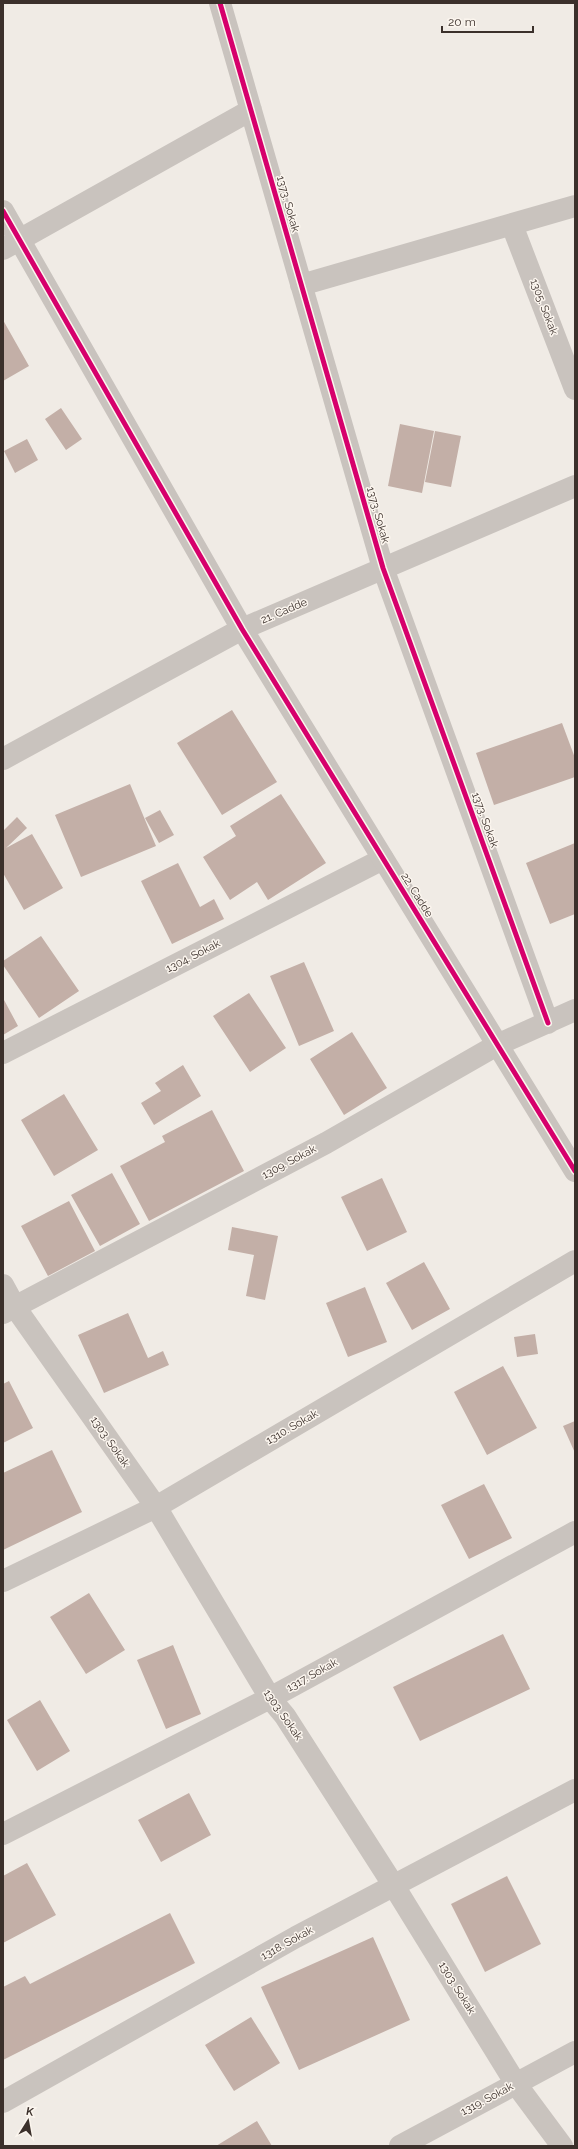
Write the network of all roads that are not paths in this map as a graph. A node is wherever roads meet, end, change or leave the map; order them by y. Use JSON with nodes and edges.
{"nodes":[{"id":1,"x":220,"y":3,"type":"edge"},
{"id":2,"x":251,"y":110,"type":"junction"},
{"id":3,"x":575,"y":206,"type":"edge"},
{"id":4,"x":3,"y":211,"type":"edge"},
{"id":5,"x":512,"y":225,"type":"junction"},
{"id":6,"x":11,"y":245,"type":"edge"},
{"id":7,"x":301,"y":285,"type":"junction"},
{"id":8,"x":575,"y":389,"type":"edge"},
{"id":9,"x":575,"y":486,"type":"edge"},
{"id":10,"x":383,"y":568,"type":"junction"},
{"id":11,"x":242,"y":629,"type":"junction"},
{"id":12,"x":3,"y":759,"type":"edge"},
{"id":13,"x":383,"y":859,"type":"junction"},
{"id":14,"x":575,"y":1010,"type":"edge"},
{"id":15,"x":548,"y":1023,"type":"junction"},
{"id":16,"x":497,"y":1045,"type":"junction"},
{"id":17,"x":3,"y":1053,"type":"edge"},
{"id":18,"x":575,"y":1171,"type":"edge"},
{"id":19,"x":575,"y":1261,"type":"edge"},
{"id":20,"x":3,"y":1285,"type":"edge"},
{"id":21,"x":9,"y":1310,"type":"edge"},
{"id":22,"x":156,"y":1507,"type":"junction"},
{"id":23,"x":575,"y":1532,"type":"edge"},
{"id":24,"x":3,"y":1581,"type":"edge"},
{"id":25,"x":270,"y":1698,"type":"junction"},
{"id":26,"x":575,"y":1790,"type":"edge"},
{"id":27,"x":3,"y":1834,"type":"edge"},
{"id":28,"x":394,"y":1886,"type":"junction"},
{"id":29,"x":575,"y":2052,"type":"edge"},
{"id":30,"x":516,"y":2084,"type":"junction"},
{"id":31,"x":3,"y":2102,"type":"edge"},
{"id":32,"x":400,"y":2146,"type":"edge"},
{"id":33,"x":562,"y":2146,"type":"edge"}],
"edges":[{"from":1,"to":2,"type":"street","name":"1373. Sokak"},
{"from":2,"to":6,"type":"street"},
{"from":2,"to":7,"type":"street","name":"1373. Sokak"},
{"from":3,"to":5,"type":"street"},
{"from":4,"to":6,"type":"street","name":"22. Cadde"},
{"from":5,"to":7,"type":"street"},
{"from":5,"to":8,"type":"street","name":"1305. Sokak"},
{"from":6,"to":11,"type":"street","name":"22. Cadde"},
{"from":7,"to":10,"type":"street","name":"1373. Sokak"},
{"from":9,"to":10,"type":"street","name":"21. Cadde"},
{"from":10,"to":11,"type":"street","name":"21. Cadde"},
{"from":10,"to":15,"type":"street","name":"1373. Sokak"},
{"from":11,"to":12,"type":"street","name":"21. Cadde"},
{"from":11,"to":13,"type":"street","name":"22. Cadde"},
{"from":13,"to":16,"type":"street","name":"22. Cadde"},
{"from":13,"to":17,"type":"street","name":"1304. Sokak"},
{"from":14,"to":15,"type":"street","name":"1309. Sokak"},
{"from":15,"to":16,"type":"street","name":"1309. Sokak"},
{"from":16,"to":18,"type":"street","name":"22. Cadde"},
{"from":16,"to":21,"type":"street","name":"1309. Sokak"},
{"from":19,"to":22,"type":"street","name":"1310. Sokak"},
{"from":20,"to":21,"type":"street","name":"1303. Sokak"},
{"from":21,"to":22,"type":"street","name":"1303. Sokak"},
{"from":22,"to":24,"type":"street","name":"1310. Sokak"},
{"from":22,"to":25,"type":"street","name":"1303. Sokak"},
{"from":23,"to":25,"type":"street","name":"1317. Sokak"},
{"from":25,"to":27,"type":"street","name":"1317. Sokak"},
{"from":25,"to":28,"type":"street","name":"1303. Sokak"},
{"from":26,"to":28,"type":"street","name":"1318. Sokak"},
{"from":28,"to":30,"type":"street","name":"1303. Sokak"},
{"from":28,"to":31,"type":"street","name":"1318. Sokak"},
{"from":29,"to":30,"type":"street","name":"1319. Sokak"},
{"from":30,"to":32,"type":"street","name":"1319. Sokak"},
{"from":30,"to":33,"type":"street","name":"1303. Sokak"}]}
